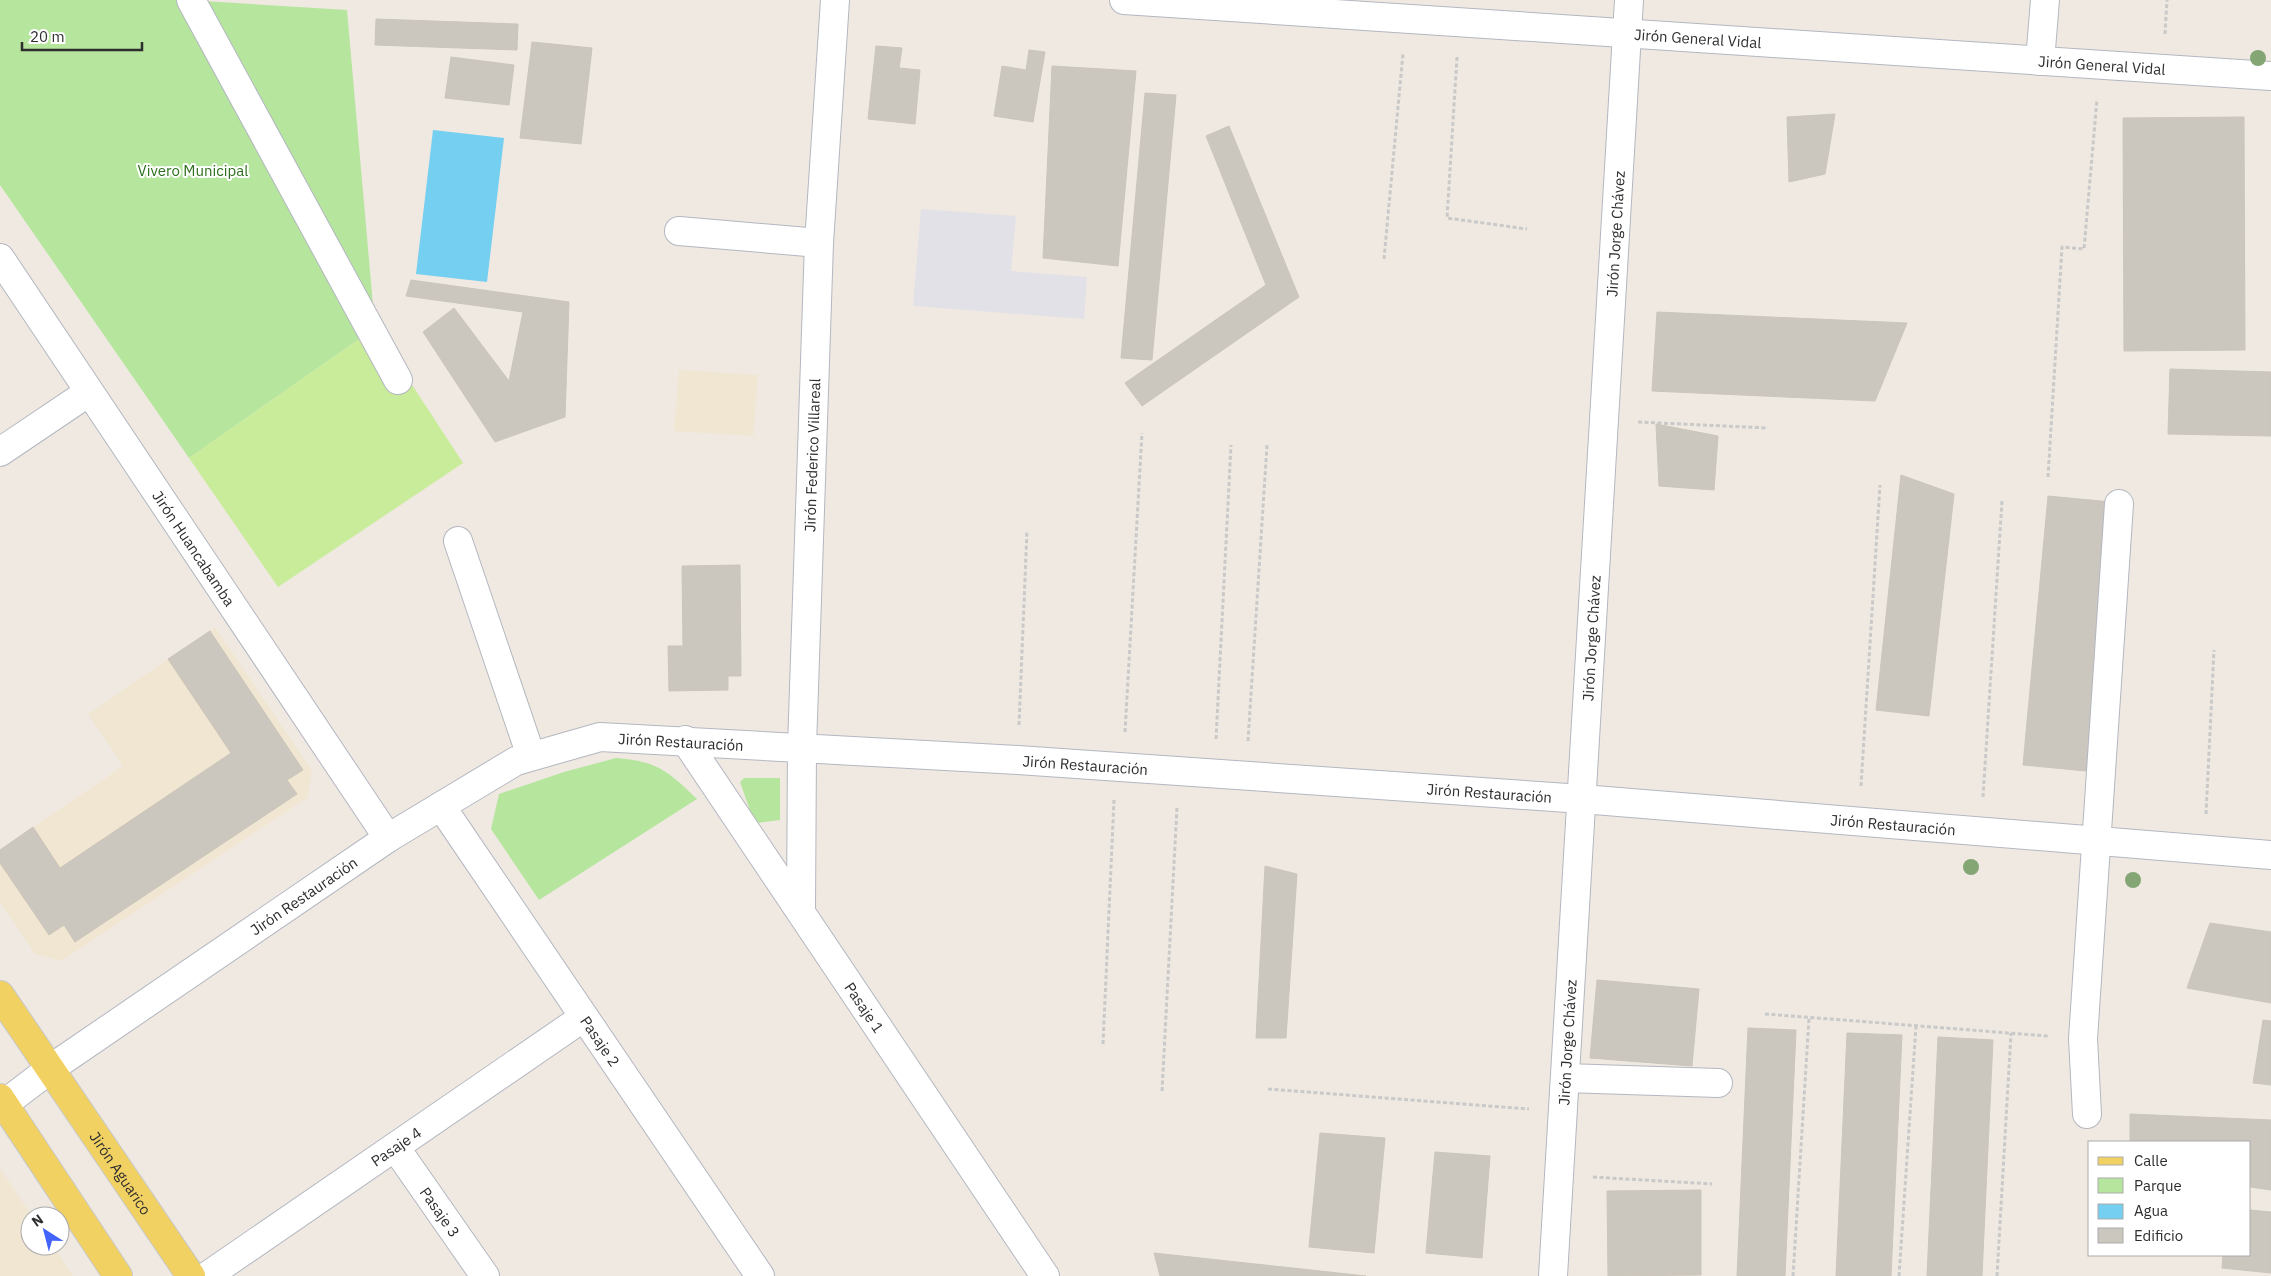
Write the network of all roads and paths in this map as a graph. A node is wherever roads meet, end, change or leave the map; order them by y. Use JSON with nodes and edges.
{"nodes":[{"id":1,"x":191,"y":0,"type":"edge"},
{"id":2,"x":836,"y":0,"type":"edge"},
{"id":3,"x":1124,"y":0,"type":"edge"},
{"id":4,"x":1629,"y":0,"type":"edge"},
{"id":5,"x":2045,"y":0,"type":"edge"},
{"id":6,"x":1406,"y":20,"type":"junction"},
{"id":7,"x":1459,"y":24,"type":"junction"},
{"id":8,"x":1627,"y":35,"type":"junction"},
{"id":9,"x":2040,"y":61,"type":"junction"},
{"id":10,"x":2100,"y":65,"type":"junction"},
{"id":11,"x":2271,"y":76,"type":"edge"},
{"id":12,"x":1527,"y":229,"type":"dead end"},
{"id":13,"x":679,"y":231,"type":"dead end"},
{"id":14,"x":819,"y":243,"type":"junction"},
{"id":15,"x":0,"y":258,"type":"edge"},
{"id":16,"x":1384,"y":259,"type":"dead end"},
{"id":17,"x":398,"y":380,"type":"dead end"},
{"id":18,"x":89,"y":392,"type":"junction"},
{"id":19,"x":1604,"y":420,"type":"junction"},
{"id":20,"x":1768,"y":428,"type":"dead end"},
{"id":21,"x":1142,"y":433,"type":"dead end"},
{"id":22,"x":1231,"y":445,"type":"dead end"},
{"id":23,"x":1266,"y":445,"type":"dead end"},
{"id":24,"x":0,"y":452,"type":"edge"},
{"id":25,"x":2048,"y":476,"type":"dead end"},
{"id":26,"x":1880,"y":485,"type":"dead end"},
{"id":27,"x":2002,"y":501,"type":"dead end"},
{"id":28,"x":2119,"y":504,"type":"dead end"},
{"id":29,"x":1026,"y":530,"type":"dead end"},
{"id":30,"x":458,"y":541,"type":"dead end"},
{"id":31,"x":2214,"y":650,"type":"dead end"},
{"id":32,"x":685,"y":740,"type":"junction"},
{"id":33,"x":802,"y":747,"type":"junction"},
{"id":34,"x":531,"y":756,"type":"junction"},
{"id":35,"x":1018,"y":760,"type":"junction"},
{"id":36,"x":1119,"y":767,"type":"junction"},
{"id":37,"x":1179,"y":771,"type":"junction"},
{"id":38,"x":1214,"y":774,"type":"junction"},
{"id":39,"x":1246,"y":776,"type":"junction"},
{"id":40,"x":1582,"y":799,"type":"junction"},
{"id":41,"x":441,"y":806,"type":"junction"},
{"id":42,"x":1859,"y":822,"type":"junction"},
{"id":43,"x":1980,"y":832,"type":"junction"},
{"id":44,"x":388,"y":838,"type":"junction"},
{"id":45,"x":2095,"y":842,"type":"junction"},
{"id":46,"x":2204,"y":850,"type":"junction"},
{"id":47,"x":2271,"y":855,"type":"edge"},
{"id":48,"x":801,"y":911,"type":"junction"},
{"id":49,"x":0,"y":995,"type":"edge"},
{"id":50,"x":1765,"y":1014,"type":"dead end"},
{"id":51,"x":584,"y":1017,"type":"junction"},
{"id":52,"x":1809,"y":1018,"type":"junction"},
{"id":53,"x":1916,"y":1026,"type":"junction"},
{"id":54,"x":2011,"y":1033,"type":"junction"},
{"id":55,"x":2083,"y":1039,"type":"junction"},
{"id":56,"x":1103,"y":1044,"type":"dead end"},
{"id":57,"x":50,"y":1069,"type":"junction"},
{"id":58,"x":1565,"y":1078,"type":"junction"},
{"id":59,"x":1718,"y":1083,"type":"dead end"},
{"id":60,"x":1268,"y":1089,"type":"dead end"},
{"id":61,"x":1162,"y":1091,"type":"dead end"},
{"id":62,"x":2,"y":1101,"type":"edge"},
{"id":63,"x":1563,"y":1111,"type":"junction"},
{"id":64,"x":2087,"y":1114,"type":"dead end"},
{"id":65,"x":395,"y":1147,"type":"junction"},
{"id":66,"x":1559,"y":1175,"type":"junction"},
{"id":67,"x":1712,"y":1184,"type":"dead end"},
{"id":68,"x":118,"y":1276,"type":"edge"},
{"id":69,"x":191,"y":1276,"type":"edge"},
{"id":70,"x":206,"y":1276,"type":"edge"},
{"id":71,"x":485,"y":1276,"type":"edge"},
{"id":72,"x":760,"y":1276,"type":"edge"},
{"id":73,"x":1045,"y":1276,"type":"edge"},
{"id":74,"x":1553,"y":1276,"type":"edge"},
{"id":75,"x":1793,"y":1276,"type":"edge"},
{"id":76,"x":1899,"y":1276,"type":"edge"},
{"id":77,"x":1997,"y":1276,"type":"edge"}],
"edges":[{"from":1,"to":17,"type":"street"},
{"from":2,"to":14,"type":"street","name":"Jirón Federico Villareal"},
{"from":3,"to":6,"type":"street","name":"Jirón General Vidal"},
{"from":4,"to":8,"type":"street","name":"Jirón Jorge Chávez"},
{"from":5,"to":9,"type":"street"},
{"from":6,"to":7,"type":"street","name":"Jirón General Vidal"},
{"from":6,"to":16,"type":"path"},
{"from":7,"to":8,"type":"street","name":"Jirón General Vidal"},
{"from":7,"to":12,"type":"path"},
{"from":8,"to":9,"type":"street","name":"Jirón General Vidal"},
{"from":8,"to":19,"type":"street","name":"Jirón Jorge Chávez"},
{"from":9,"to":10,"type":"street","name":"Jirón General Vidal"},
{"from":10,"to":11,"type":"street","name":"Jirón General Vidal"},
{"from":10,"to":25,"type":"path"},
{"from":13,"to":14,"type":"street"},
{"from":14,"to":33,"type":"street","name":"Jirón Federico Villareal"},
{"from":15,"to":18,"type":"street","name":"Jirón Huancabamba"},
{"from":18,"to":24,"type":"street"},
{"from":18,"to":44,"type":"street","name":"Jirón Huancabamba"},
{"from":19,"to":20,"type":"path"},
{"from":19,"to":40,"type":"street","name":"Jirón Jorge Chávez"},
{"from":21,"to":36,"type":"path"},
{"from":22,"to":38,"type":"path"},
{"from":23,"to":39,"type":"path"},
{"from":26,"to":42,"type":"path"},
{"from":27,"to":43,"type":"path"},
{"from":28,"to":45,"type":"street"},
{"from":29,"to":35,"type":"path"},
{"from":30,"to":34,"type":"street"},
{"from":31,"to":46,"type":"path"},
{"from":32,"to":33,"type":"street","name":"Jirón Restauración"},
{"from":32,"to":34,"type":"street","name":"Jirón Restauración"},
{"from":32,"to":48,"type":"street","name":"Pasaje 1"},
{"from":33,"to":35,"type":"street","name":"Jirón Restauración"},
{"from":33,"to":48,"type":"street","name":"Jirón Federico Villareal"},
{"from":34,"to":41,"type":"street","name":"Jirón Restauración"},
{"from":35,"to":36,"type":"street","name":"Jirón Restauración"},
{"from":36,"to":37,"type":"street","name":"Jirón Restauración"},
{"from":36,"to":56,"type":"path"},
{"from":37,"to":38,"type":"street","name":"Jirón Restauración"},
{"from":37,"to":61,"type":"path"},
{"from":38,"to":39,"type":"street","name":"Jirón Restauración"},
{"from":39,"to":40,"type":"street","name":"Jirón Restauración"},
{"from":40,"to":42,"type":"street","name":"Jirón Restauración"},
{"from":40,"to":58,"type":"street","name":"Jirón Jorge Chávez"},
{"from":41,"to":44,"type":"street","name":"Jirón Restauración"},
{"from":41,"to":51,"type":"street","name":"Pasaje 2"},
{"from":42,"to":43,"type":"street","name":"Jirón Restauración"},
{"from":43,"to":45,"type":"street","name":"Jirón Restauración"},
{"from":44,"to":57,"type":"street","name":"Jirón Restauración"},
{"from":45,"to":46,"type":"street","name":"Jirón Restauración"},
{"from":45,"to":55,"type":"street"},
{"from":46,"to":47,"type":"street","name":"Jirón Restauración"},
{"from":48,"to":73,"type":"street","name":"Pasaje 1"},
{"from":49,"to":57,"type":"main road","name":"Jirón Aguarico"},
{"from":50,"to":52,"type":"path"},
{"from":51,"to":65,"type":"street","name":"Pasaje 4"},
{"from":51,"to":72,"type":"street","name":"Pasaje 2"},
{"from":52,"to":53,"type":"path"},
{"from":52,"to":75,"type":"path"},
{"from":53,"to":54,"type":"path"},
{"from":53,"to":76,"type":"path"},
{"from":54,"to":55,"type":"path"},
{"from":54,"to":77,"type":"path"},
{"from":55,"to":64,"type":"street"},
{"from":57,"to":62,"type":"street","name":"Jirón Restauración"},
{"from":57,"to":69,"type":"main road","name":"Jirón Aguarico"},
{"from":58,"to":59,"type":"street"},
{"from":58,"to":63,"type":"street","name":"Jirón Jorge Chávez"},
{"from":60,"to":63,"type":"path"},
{"from":62,"to":68,"type":"main road"},
{"from":63,"to":66,"type":"street","name":"Jirón Jorge Chávez"},
{"from":65,"to":70,"type":"street","name":"Pasaje 4"},
{"from":65,"to":71,"type":"street","name":"Pasaje 3"},
{"from":66,"to":67,"type":"path"},
{"from":66,"to":74,"type":"street","name":"Jirón Jorge Chávez"}]}
